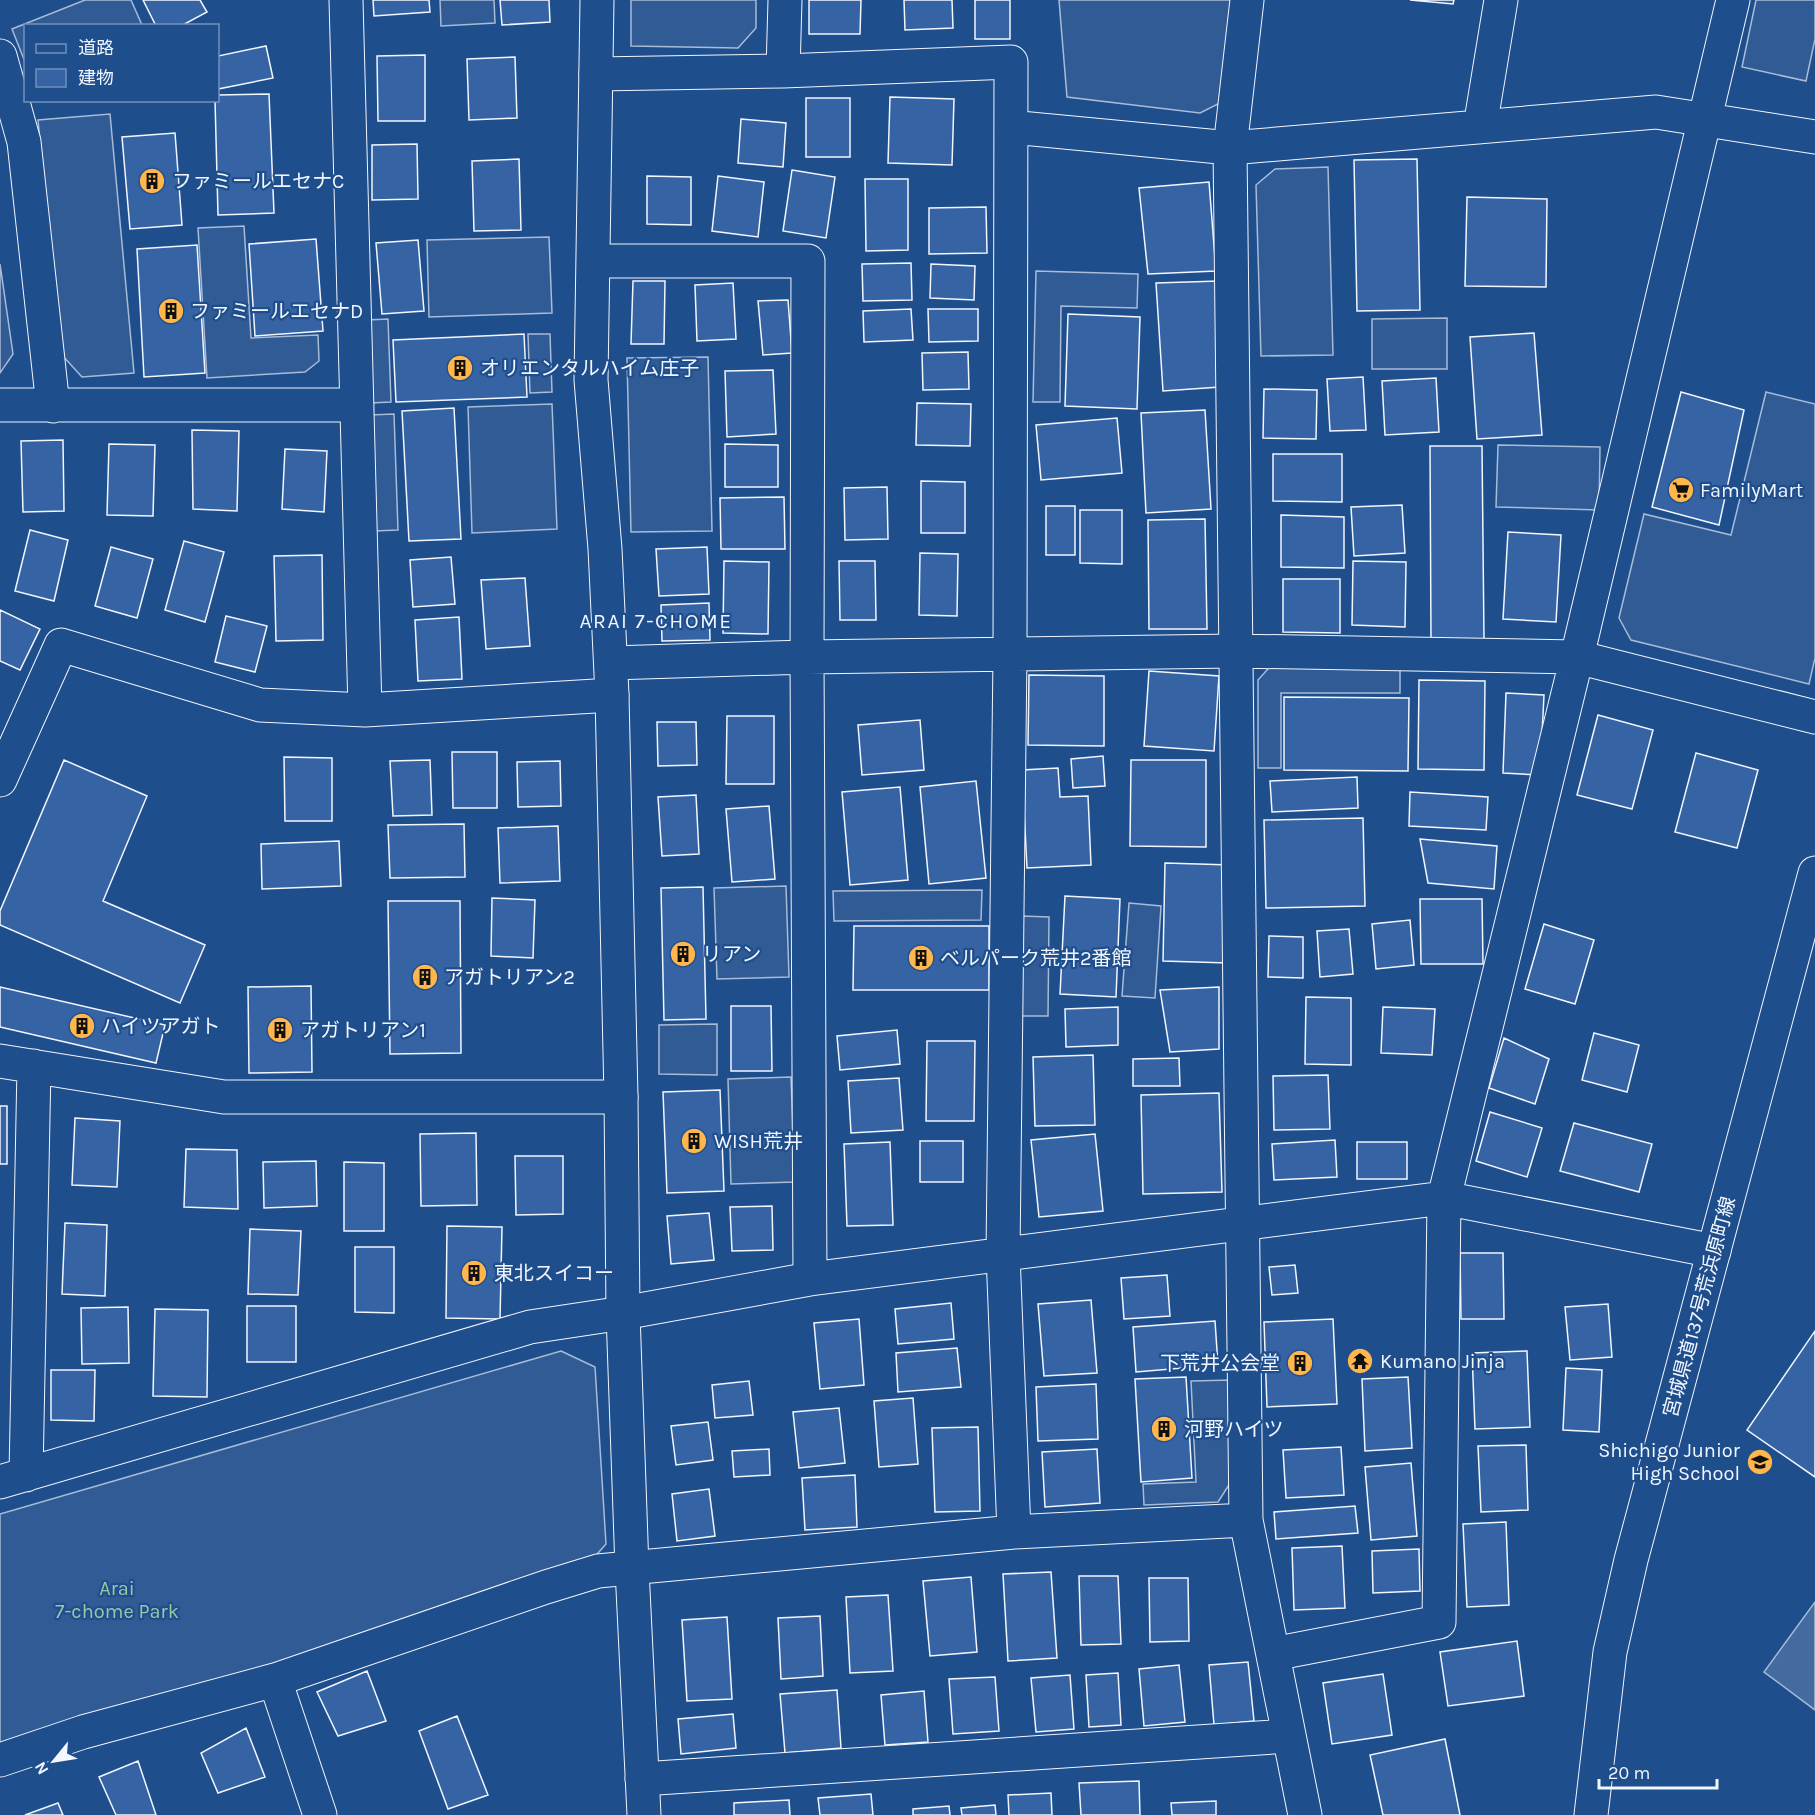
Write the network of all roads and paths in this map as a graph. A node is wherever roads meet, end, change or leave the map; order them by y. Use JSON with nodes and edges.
{"nodes":[{"id":1,"x":346,"y":0,"type":"edge"},
{"id":2,"x":597,"y":0,"type":"edge"},
{"id":3,"x":785,"y":0,"type":"edge"},
{"id":4,"x":1247,"y":0,"type":"edge"},
{"id":5,"x":1501,"y":0,"type":"edge"},
{"id":6,"x":1733,"y":0,"type":"edge"},
{"id":7,"x":0,"y":56,"type":"edge"},
{"id":8,"x":783,"y":71,"type":"junction"},
{"id":9,"x":596,"y":74,"type":"junction"},
{"id":10,"x":1706,"y":119,"type":"junction"},
{"id":11,"x":1011,"y":127,"type":"junction"},
{"id":12,"x":1480,"y":127,"type":"junction"},
{"id":13,"x":1815,"y":137,"type":"edge"},
{"id":14,"x":1230,"y":148,"type":"junction"},
{"id":15,"x":594,"y":261,"type":"junction"},
{"id":16,"x":0,"y":405,"type":"edge"},
{"id":17,"x":357,"y":405,"type":"junction"},
{"id":18,"x":53,"y":406,"type":"junction"},
{"id":19,"x":1235,"y":651,"type":"junction"},
{"id":20,"x":1010,"y":654,"type":"junction"},
{"id":21,"x":807,"y":657,"type":"junction"},
{"id":22,"x":1577,"y":657,"type":"junction"},
{"id":23,"x":611,"y":663,"type":"junction"},
{"id":24,"x":612,"y":695,"type":"junction"},
{"id":25,"x":365,"y":710,"type":"junction"},
{"id":26,"x":1815,"y":717,"type":"edge"},
{"id":27,"x":0,"y":780,"type":"edge"},
{"id":28,"x":1815,"y":873,"type":"edge"},
{"id":29,"x":0,"y":1061,"type":"edge"},
{"id":30,"x":34,"y":1066,"type":"junction"},
{"id":31,"x":621,"y":1097,"type":"junction"},
{"id":32,"x":1444,"y":1198,"type":"junction"},
{"id":33,"x":1242,"y":1224,"type":"junction"},
{"id":34,"x":1714,"y":1251,"type":"junction"},
{"id":35,"x":1003,"y":1254,"type":"junction"},
{"id":36,"x":810,"y":1279,"type":"junction"},
{"id":37,"x":623,"y":1313,"type":"junction"},
{"id":38,"x":13,"y":1478,"type":"edge"},
{"id":39,"x":1246,"y":1520,"type":"junction"},
{"id":40,"x":1014,"y":1532,"type":"junction"},
{"id":41,"x":632,"y":1569,"type":"junction"},
{"id":42,"x":1273,"y":1654,"type":"junction"},
{"id":43,"x":275,"y":1680,"type":"junction"},
{"id":44,"x":1289,"y":1736,"type":"junction"},
{"id":45,"x":0,"y":1760,"type":"edge"},
{"id":46,"x":642,"y":1779,"type":"junction"},
{"id":47,"x":320,"y":1815,"type":"edge"},
{"id":48,"x":644,"y":1815,"type":"edge"},
{"id":49,"x":1305,"y":1815,"type":"edge"},
{"id":50,"x":1591,"y":1815,"type":"edge"}],
"edges":[{"from":1,"to":17,"type":"street"},
{"from":2,"to":9,"type":"street"},
{"from":3,"to":8,"type":"street"},
{"from":4,"to":14,"type":"street"},
{"from":5,"to":12,"type":"street"},
{"from":6,"to":10,"type":"street"},
{"from":7,"to":18,"type":"street"},
{"from":8,"to":9,"type":"street"},
{"from":8,"to":11,"type":"street"},
{"from":9,"to":15,"type":"street"},
{"from":10,"to":12,"type":"street"},
{"from":10,"to":13,"type":"street"},
{"from":10,"to":22,"type":"street"},
{"from":11,"to":14,"type":"street"},
{"from":11,"to":20,"type":"street"},
{"from":12,"to":14,"type":"street"},
{"from":14,"to":19,"type":"street"},
{"from":15,"to":21,"type":"street"},
{"from":15,"to":23,"type":"street"},
{"from":16,"to":18,"type":"street"},
{"from":17,"to":18,"type":"street"},
{"from":17,"to":25,"type":"street"},
{"from":19,"to":20,"type":"street"},
{"from":19,"to":22,"type":"street"},
{"from":19,"to":33,"type":"street"},
{"from":20,"to":21,"type":"street"},
{"from":20,"to":35,"type":"street"},
{"from":21,"to":23,"type":"street"},
{"from":21,"to":36,"type":"street"},
{"from":22,"to":26,"type":"street"},
{"from":22,"to":32,"type":"street"},
{"from":23,"to":24,"type":"street"},
{"from":24,"to":25,"type":"street"},
{"from":24,"to":31,"type":"street"},
{"from":25,"to":27,"type":"street"},
{"from":28,"to":34,"type":"street","name":"宮城県道137号荒浜原町線"},
{"from":29,"to":30,"type":"street"},
{"from":30,"to":31,"type":"street"},
{"from":30,"to":38,"type":"street"},
{"from":31,"to":37,"type":"street"},
{"from":32,"to":33,"type":"street"},
{"from":32,"to":34,"type":"street"},
{"from":32,"to":42,"type":"street"},
{"from":33,"to":35,"type":"street"},
{"from":33,"to":39,"type":"street"},
{"from":34,"to":50,"type":"street","name":"宮城県道137号荒浜原町線"},
{"from":35,"to":36,"type":"street"},
{"from":35,"to":40,"type":"street"},
{"from":36,"to":37,"type":"street"},
{"from":37,"to":38,"type":"street"},
{"from":37,"to":41,"type":"street"},
{"from":39,"to":40,"type":"street"},
{"from":39,"to":42,"type":"street"},
{"from":40,"to":41,"type":"street"},
{"from":41,"to":43,"type":"street"},
{"from":41,"to":46,"type":"street"},
{"from":42,"to":44,"type":"street"},
{"from":43,"to":45,"type":"street"},
{"from":43,"to":47,"type":"street"},
{"from":44,"to":46,"type":"street"},
{"from":44,"to":49,"type":"street"},
{"from":46,"to":48,"type":"street"}]}
